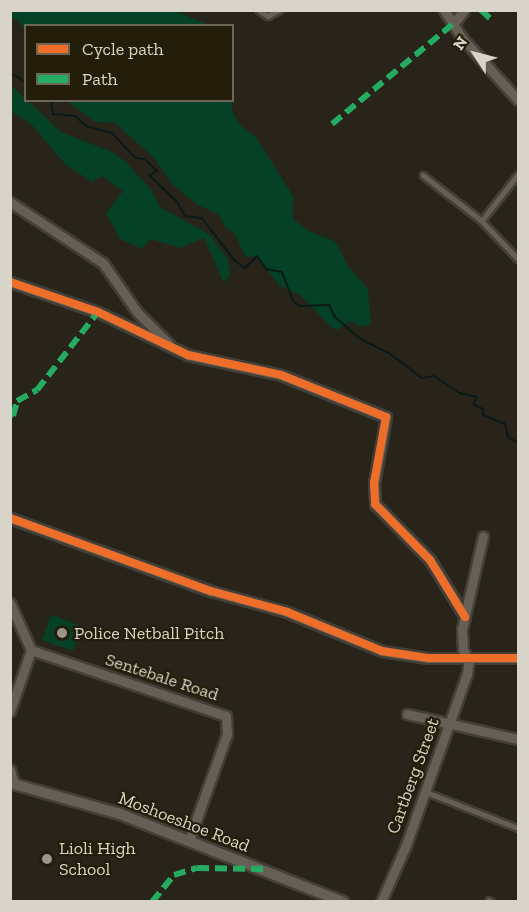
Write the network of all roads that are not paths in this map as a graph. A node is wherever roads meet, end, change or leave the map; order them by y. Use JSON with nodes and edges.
{"nodes":[{"id":1,"x":259,"y":10,"type":"edge"},
{"id":2,"x":279,"y":10,"type":"edge"},
{"id":3,"x":444,"y":10,"type":"edge"},
{"id":4,"x":464,"y":10,"type":"edge"},
{"id":5,"x":454,"y":23,"type":"junction"},
{"id":6,"x":519,"y":100,"type":"edge"},
{"id":7,"x":423,"y":175,"type":"dead end"},
{"id":8,"x":519,"y":175,"type":"edge"},
{"id":9,"x":10,"y":202,"type":"edge"},
{"id":10,"x":482,"y":221,"type":"junction"},
{"id":11,"x":519,"y":259,"type":"edge"},
{"id":12,"x":10,"y":282,"type":"edge"},
{"id":13,"x":175,"y":350,"type":"junction"},
{"id":14,"x":10,"y":518,"type":"edge"},
{"id":15,"x":483,"y":536,"type":"dead end"},
{"id":16,"x":10,"y":603,"type":"edge"},
{"id":17,"x":465,"y":617,"type":"junction"},
{"id":18,"x":30,"y":650,"type":"junction"},
{"id":19,"x":519,"y":658,"type":"edge"},
{"id":20,"x":469,"y":660,"type":"junction"},
{"id":21,"x":10,"y":711,"type":"edge"},
{"id":22,"x":407,"y":714,"type":"dead end"},
{"id":23,"x":449,"y":726,"type":"junction"},
{"id":24,"x":519,"y":739,"type":"edge"},
{"id":25,"x":10,"y":770,"type":"edge"},
{"id":26,"x":12,"y":783,"type":"edge"},
{"id":27,"x":425,"y":792,"type":"junction"},
{"id":28,"x":519,"y":828,"type":"edge"},
{"id":29,"x":189,"y":840,"type":"junction"},
{"id":30,"x":343,"y":902,"type":"edge"},
{"id":31,"x":381,"y":902,"type":"edge"}],
"edges":[{"from":1,"to":2,"type":"lane"},
{"from":3,"to":5,"type":"street"},
{"from":4,"to":5,"type":"street"},
{"from":5,"to":6,"type":"street"},
{"from":7,"to":10,"type":"lane"},
{"from":8,"to":10,"type":"lane"},
{"from":9,"to":13,"type":"street"},
{"from":10,"to":11,"type":"lane"},
{"from":12,"to":13,"type":"street"},
{"from":13,"to":17,"type":"street"},
{"from":14,"to":20,"type":"street"},
{"from":15,"to":17,"type":"street"},
{"from":16,"to":18,"type":"street"},
{"from":17,"to":20,"type":"street"},
{"from":18,"to":21,"type":"street"},
{"from":18,"to":29,"type":"street","name":"Sentebale Road"},
{"from":19,"to":20,"type":"street"},
{"from":20,"to":23,"type":"street","name":"Cartberg Street"},
{"from":22,"to":23,"type":"street"},
{"from":23,"to":24,"type":"street"},
{"from":23,"to":27,"type":"street","name":"Cartberg Street"},
{"from":25,"to":26,"type":"street"},
{"from":26,"to":29,"type":"street","name":"Moshoeshoe Road"},
{"from":27,"to":28,"type":"lane"},
{"from":27,"to":31,"type":"street","name":"Cartberg Street"},
{"from":29,"to":30,"type":"street","name":"Moshoeshoe Road"}]}
